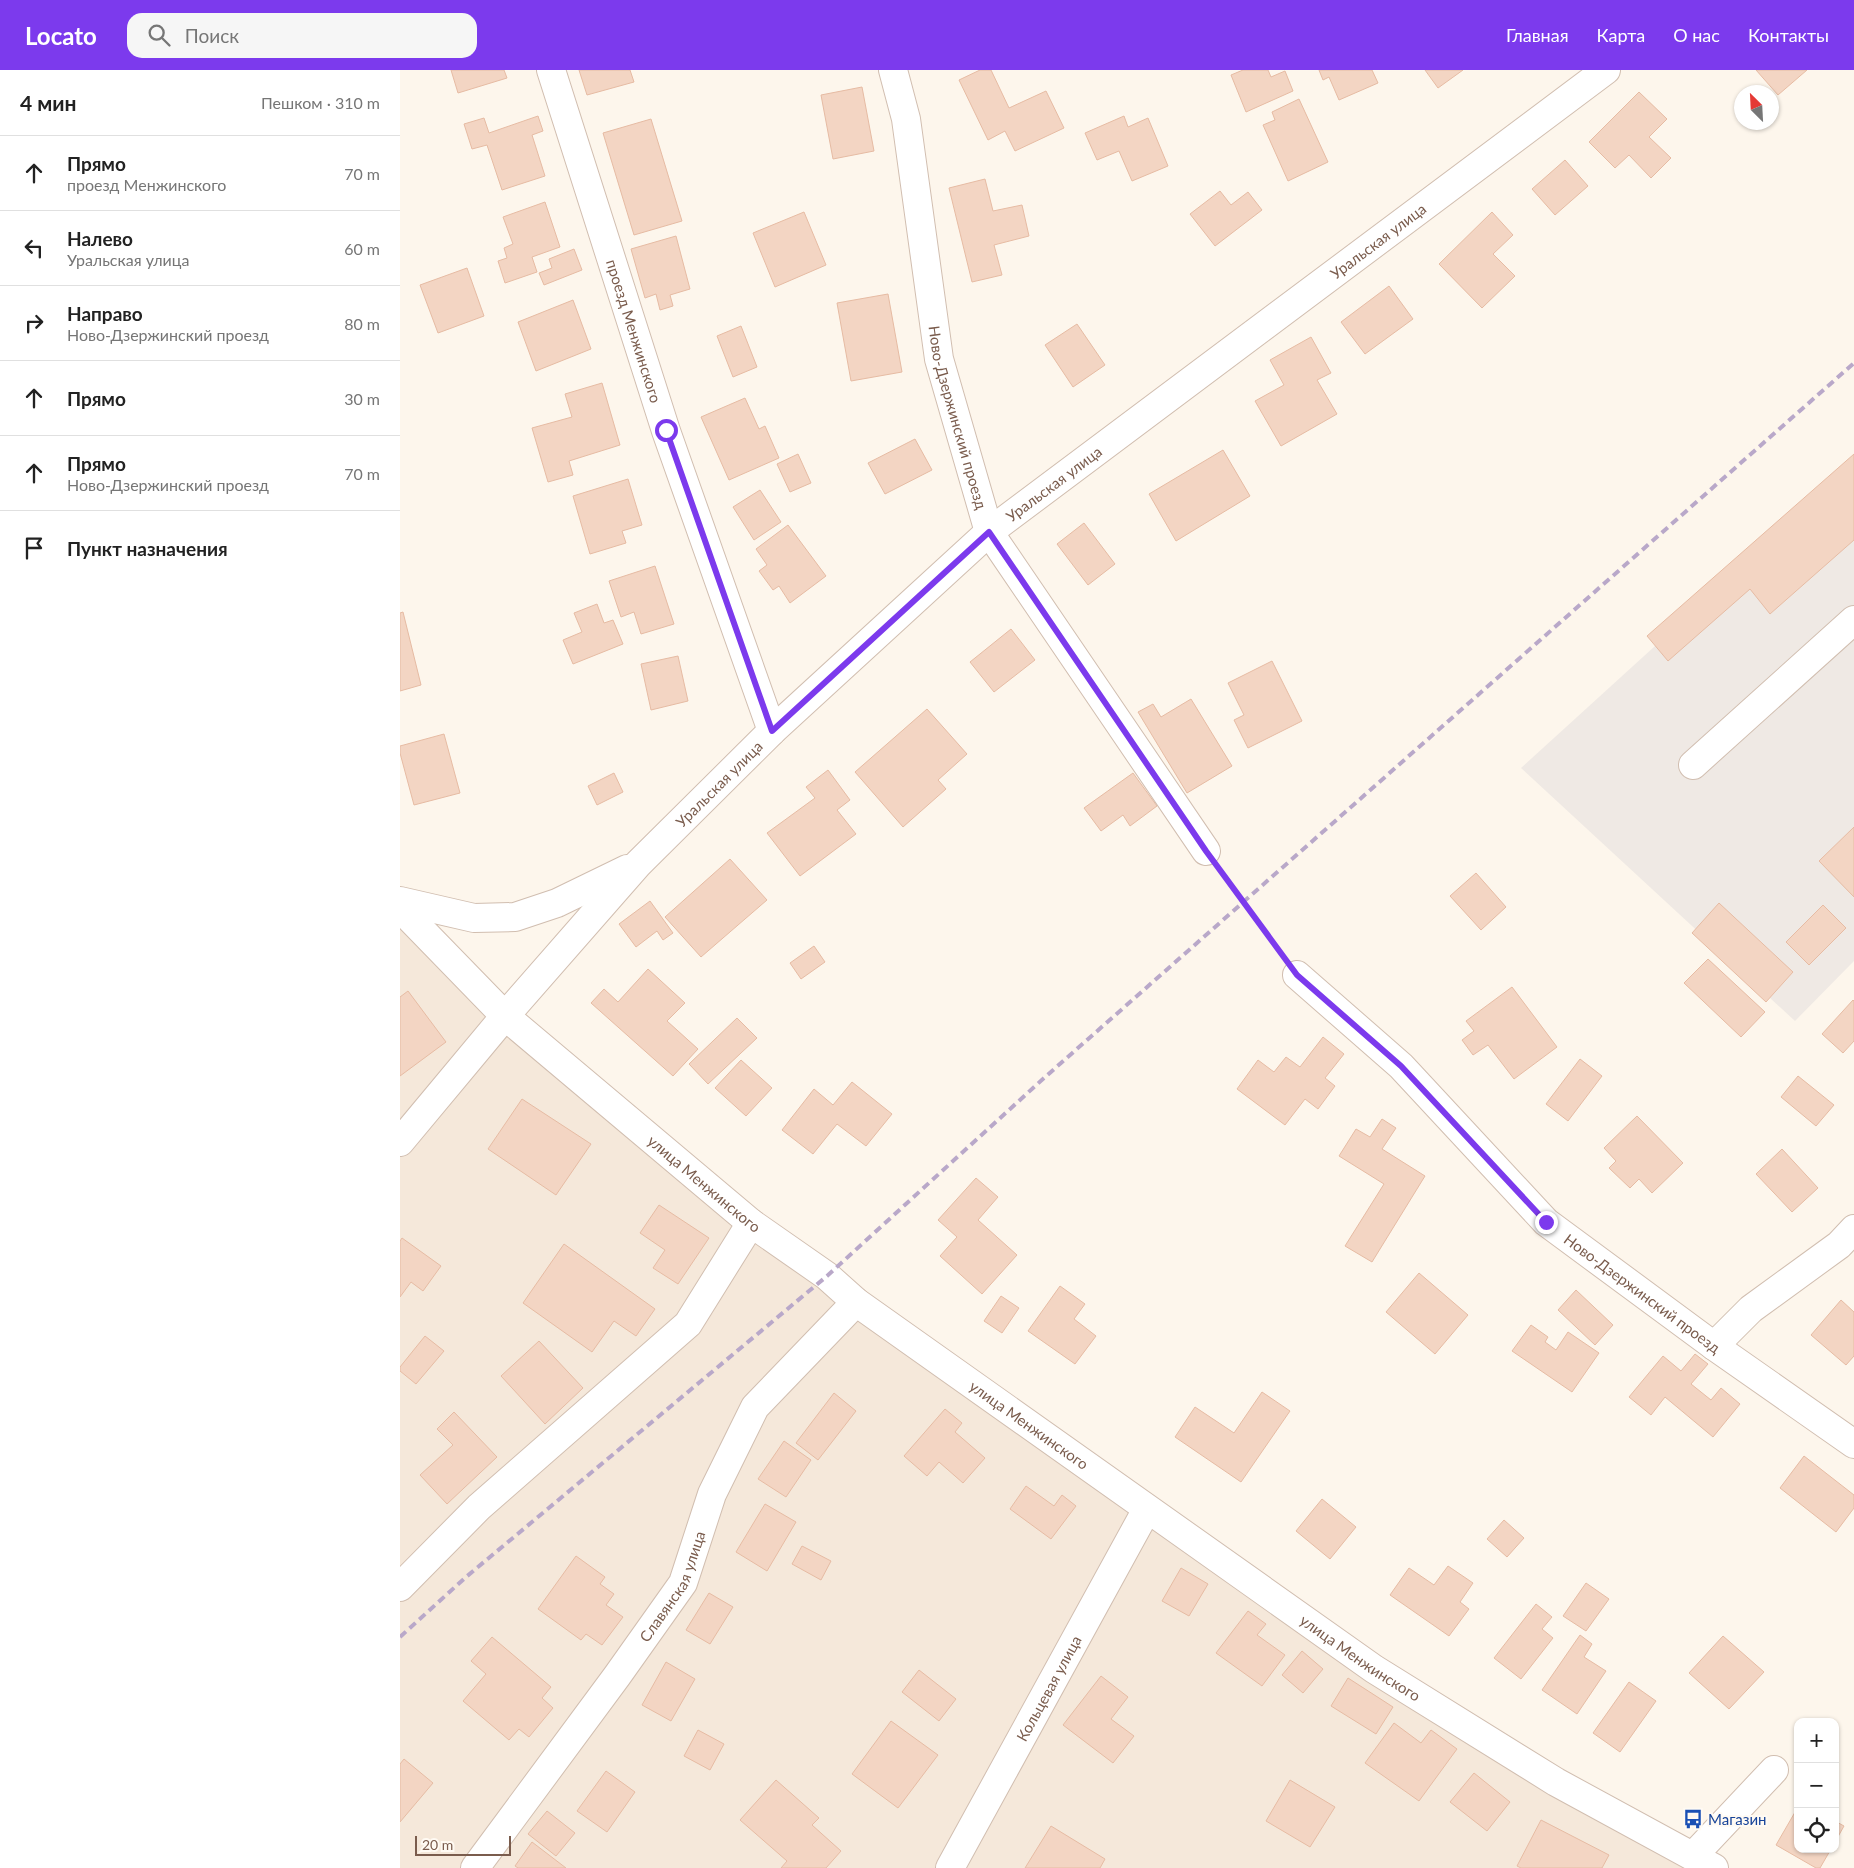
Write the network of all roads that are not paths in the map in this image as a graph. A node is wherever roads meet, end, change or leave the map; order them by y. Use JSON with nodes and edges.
{"nodes":[{"id":1,"x":550,"y":70,"type":"edge"},
{"id":2,"x":893,"y":70,"type":"edge"},
{"id":3,"x":1606,"y":70,"type":"edge"},
{"id":4,"x":989,"y":532,"type":"junction"},
{"id":5,"x":1854,"y":620,"type":"edge"},
{"id":6,"x":772,"y":731,"type":"junction"},
{"id":7,"x":1693,"y":764,"type":"dead end"},
{"id":8,"x":1206,"y":851,"type":"road end"},
{"id":9,"x":638,"y":864,"type":"junction"},
{"id":10,"x":400,"y":901,"type":"edge"},
{"id":11,"x":400,"y":908,"type":"edge"},
{"id":12,"x":1297,"y":975,"type":"road end"},
{"id":13,"x":505,"y":1016,"type":"junction"},
{"id":14,"x":400,"y":1142,"type":"edge"},
{"id":15,"x":750,"y":1223,"type":"junction"},
{"id":16,"x":1854,"y":1229,"type":"edge"},
{"id":17,"x":856,"y":1302,"type":"junction"},
{"id":18,"x":1714,"y":1346,"type":"junction"},
{"id":19,"x":1854,"y":1444,"type":"edge"},
{"id":20,"x":1146,"y":1509,"type":"junction"},
{"id":21,"x":400,"y":1587,"type":"edge"},
{"id":22,"x":1774,"y":1770,"type":"dead end"},
{"id":23,"x":1704,"y":1862,"type":"edge"},
{"id":24,"x":475,"y":1868,"type":"edge"},
{"id":25,"x":950,"y":1868,"type":"edge"}],
"edges":[{"from":1,"to":6,"type":"street","name":"проезд Менжинского"},
{"from":2,"to":4,"type":"street","name":"Ново-Дзержинский проезд"},
{"from":3,"to":4,"type":"street","name":"Уральская улица"},
{"from":4,"to":6,"type":"street","name":"Уральская улица"},
{"from":4,"to":8,"type":"street","name":"Ново-Дзержинский проезд"},
{"from":5,"to":7,"type":"street"},
{"from":6,"to":9,"type":"street","name":"Уральская улица"},
{"from":9,"to":10,"type":"street"},
{"from":9,"to":13,"type":"street","name":"Уральская улица"},
{"from":11,"to":13,"type":"street","name":"улица Менжинского"},
{"from":12,"to":18,"type":"street","name":"Ново-Дзержинский проезд"},
{"from":13,"to":14,"type":"street","name":"Уральская улица"},
{"from":13,"to":15,"type":"street","name":"улица Менжинского"},
{"from":15,"to":17,"type":"street","name":"улица Менжинского"},
{"from":15,"to":21,"type":"street"},
{"from":16,"to":18,"type":"street"},
{"from":17,"to":20,"type":"street","name":"улица Менжинского"},
{"from":17,"to":24,"type":"street","name":"Славянская улица"},
{"from":18,"to":19,"type":"street","name":"Ново-Дзержинский проезд"},
{"from":20,"to":23,"type":"street","name":"улица Менжинского"},
{"from":20,"to":25,"type":"street","name":"Кольцевая улица"},
{"from":22,"to":23,"type":"street"}]}
